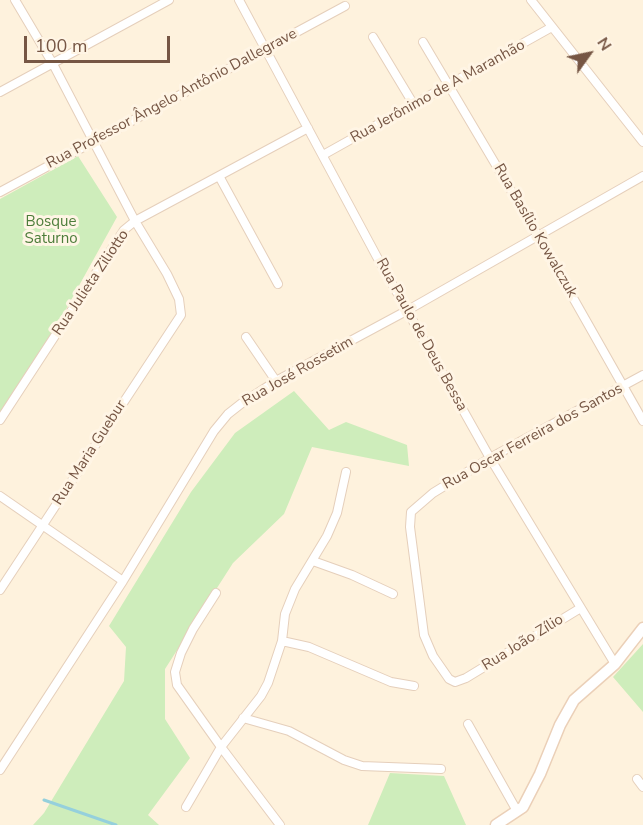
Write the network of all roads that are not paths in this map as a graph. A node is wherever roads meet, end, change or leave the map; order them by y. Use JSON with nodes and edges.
{"nodes":[{"id":1,"x":15,"y":0,"type":"edge"},
{"id":2,"x":169,"y":0,"type":"edge"},
{"id":3,"x":239,"y":0,"type":"edge"},
{"id":4,"x":531,"y":0,"type":"edge"},
{"id":5,"x":345,"y":6,"type":"dead end"},
{"id":6,"x":552,"y":27,"type":"junction"},
{"id":7,"x":373,"y":37,"type":"dead end"},
{"id":8,"x":423,"y":42,"type":"dead end"},
{"id":9,"x":265,"y":48,"type":"junction"},
{"id":10,"x":53,"y":64,"type":"junction"},
{"id":11,"x":450,"y":85,"type":"junction"},
{"id":12,"x":0,"y":92,"type":"edge"},
{"id":13,"x":414,"y":105,"type":"junction"},
{"id":14,"x":308,"y":128,"type":"junction"},
{"id":15,"x":94,"y":141,"type":"junction"},
{"id":16,"x":643,"y":142,"type":"edge"},
{"id":17,"x":323,"y":155,"type":"junction"},
{"id":18,"x":219,"y":176,"type":"junction"},
{"id":19,"x":643,"y":176,"type":"edge"},
{"id":20,"x":0,"y":192,"type":"edge"},
{"id":21,"x":135,"y":221,"type":"junction"},
{"id":22,"x":538,"y":236,"type":"junction"},
{"id":23,"x":278,"y":284,"type":"dead end"},
{"id":24,"x":408,"y":310,"type":"junction"},
{"id":25,"x":246,"y":337,"type":"dead end"},
{"id":26,"x":643,"y":375,"type":"edge"},
{"id":27,"x":276,"y":381,"type":"junction"},
{"id":28,"x":623,"y":387,"type":"junction"},
{"id":29,"x":0,"y":420,"type":"edge"},
{"id":30,"x":643,"y":421,"type":"edge"},
{"id":31,"x":490,"y":458,"type":"junction"},
{"id":32,"x":346,"y":472,"type":"dead end"},
{"id":33,"x":0,"y":496,"type":"edge"},
{"id":34,"x":43,"y":525,"type":"junction"},
{"id":35,"x":313,"y":561,"type":"junction"},
{"id":36,"x":123,"y":581,"type":"junction"},
{"id":37,"x":0,"y":590,"type":"edge"},
{"id":38,"x":216,"y":593,"type":"dead end"},
{"id":39,"x":393,"y":594,"type":"dead end"},
{"id":40,"x":579,"y":609,"type":"junction"},
{"id":41,"x":643,"y":628,"type":"edge"},
{"id":42,"x":282,"y":641,"type":"junction"},
{"id":43,"x":615,"y":664,"type":"junction"},
{"id":44,"x":466,"y":678,"type":"joint"},
{"id":45,"x":414,"y":686,"type":"dead end"},
{"id":46,"x":243,"y":718,"type":"junction"},
{"id":47,"x":468,"y":724,"type":"dead end"},
{"id":48,"x":221,"y":747,"type":"junction"},
{"id":49,"x":0,"y":770,"type":"edge"},
{"id":50,"x":441,"y":770,"type":"dead end"},
{"id":51,"x":638,"y":780,"type":"dead end"},
{"id":52,"x":643,"y":787,"type":"edge"},
{"id":53,"x":186,"y":807,"type":"dead end"},
{"id":54,"x":517,"y":811,"type":"junction"},
{"id":55,"x":280,"y":825,"type":"edge"},
{"id":56,"x":496,"y":825,"type":"edge"}],
"edges":[{"from":1,"to":10,"type":"street"},
{"from":2,"to":10,"type":"street"},
{"from":3,"to":9,"type":"street","name":"Rua Paulo de Deus Bessa"},
{"from":4,"to":6,"type":"street"},
{"from":5,"to":9,"type":"street","name":"Rua Professor Ângelo Antônio Dallegrave"},
{"from":6,"to":11,"type":"street","name":"Rua Jerônimo de A Maranhão"},
{"from":6,"to":16,"type":"street"},
{"from":7,"to":13,"type":"street"},
{"from":8,"to":11,"type":"street","name":"Rua Basílio Kowalczuk"},
{"from":9,"to":14,"type":"street","name":"Rua Paulo de Deus Bessa"},
{"from":9,"to":15,"type":"street","name":"Rua Professor Ângelo Antônio Dallegrave"},
{"from":10,"to":12,"type":"street"},
{"from":10,"to":15,"type":"street"},
{"from":11,"to":13,"type":"street","name":"Rua Jerônimo de A Maranhão"},
{"from":11,"to":22,"type":"street","name":"Rua Basílio Kowalczuk"},
{"from":13,"to":17,"type":"street","name":"Rua Jerônimo de A Maranhão"},
{"from":14,"to":17,"type":"street","name":"Rua Paulo de Deus Bessa"},
{"from":14,"to":18,"type":"street","name":"Rua Julieta Ziliotto"},
{"from":15,"to":20,"type":"street","name":"Rua Professor Ângelo Antônio Dallegrave"},
{"from":15,"to":21,"type":"street"},
{"from":17,"to":24,"type":"street","name":"Rua Paulo de Deus Bessa"},
{"from":18,"to":21,"type":"street","name":"Rua Julieta Ziliotto"},
{"from":18,"to":23,"type":"street"},
{"from":19,"to":22,"type":"street","name":"Rua José Rossetim"},
{"from":21,"to":29,"type":"street","name":"Rua Julieta Ziliotto"},
{"from":21,"to":34,"type":"street","name":"Rua Maria Guebur"},
{"from":22,"to":24,"type":"street","name":"Rua José Rossetim"},
{"from":22,"to":28,"type":"street","name":"Rua Basílio Kowalczuk"},
{"from":24,"to":27,"type":"street","name":"Rua José Rossetim"},
{"from":24,"to":31,"type":"street","name":"Rua Paulo de Deus Bessa"},
{"from":25,"to":27,"type":"street"},
{"from":26,"to":28,"type":"street","name":"Rua Oscar Ferreira dos Santos"},
{"from":27,"to":36,"type":"street","name":"Rua José Rossetim"},
{"from":28,"to":30,"type":"street","name":"Rua Basílio Kowalczuk"},
{"from":28,"to":31,"type":"street","name":"Rua Oscar Ferreira dos Santos"},
{"from":31,"to":40,"type":"street","name":"Rua Paulo de Deus Bessa"},
{"from":31,"to":44,"type":"street","name":"Rua Oscar Ferreira dos Santos"},
{"from":32,"to":35,"type":"street"},
{"from":33,"to":34,"type":"street"},
{"from":34,"to":36,"type":"street"},
{"from":34,"to":37,"type":"street","name":"Rua Maria Guebur"},
{"from":35,"to":39,"type":"street"},
{"from":35,"to":42,"type":"street"},
{"from":36,"to":49,"type":"street","name":"Rua José Rossetim"},
{"from":38,"to":48,"type":"street"},
{"from":40,"to":43,"type":"street","name":"Rua Paulo de Deus Bessa"},
{"from":40,"to":44,"type":"street","name":"Rua João Zílio"},
{"from":41,"to":43,"type":"street"},
{"from":42,"to":45,"type":"street"},
{"from":42,"to":46,"type":"street"},
{"from":43,"to":54,"type":"street"},
{"from":46,"to":48,"type":"street"},
{"from":46,"to":50,"type":"street"},
{"from":47,"to":54,"type":"street"},
{"from":48,"to":53,"type":"street"},
{"from":48,"to":55,"type":"street"},
{"from":51,"to":52,"type":"street"},
{"from":54,"to":56,"type":"street"}]}
